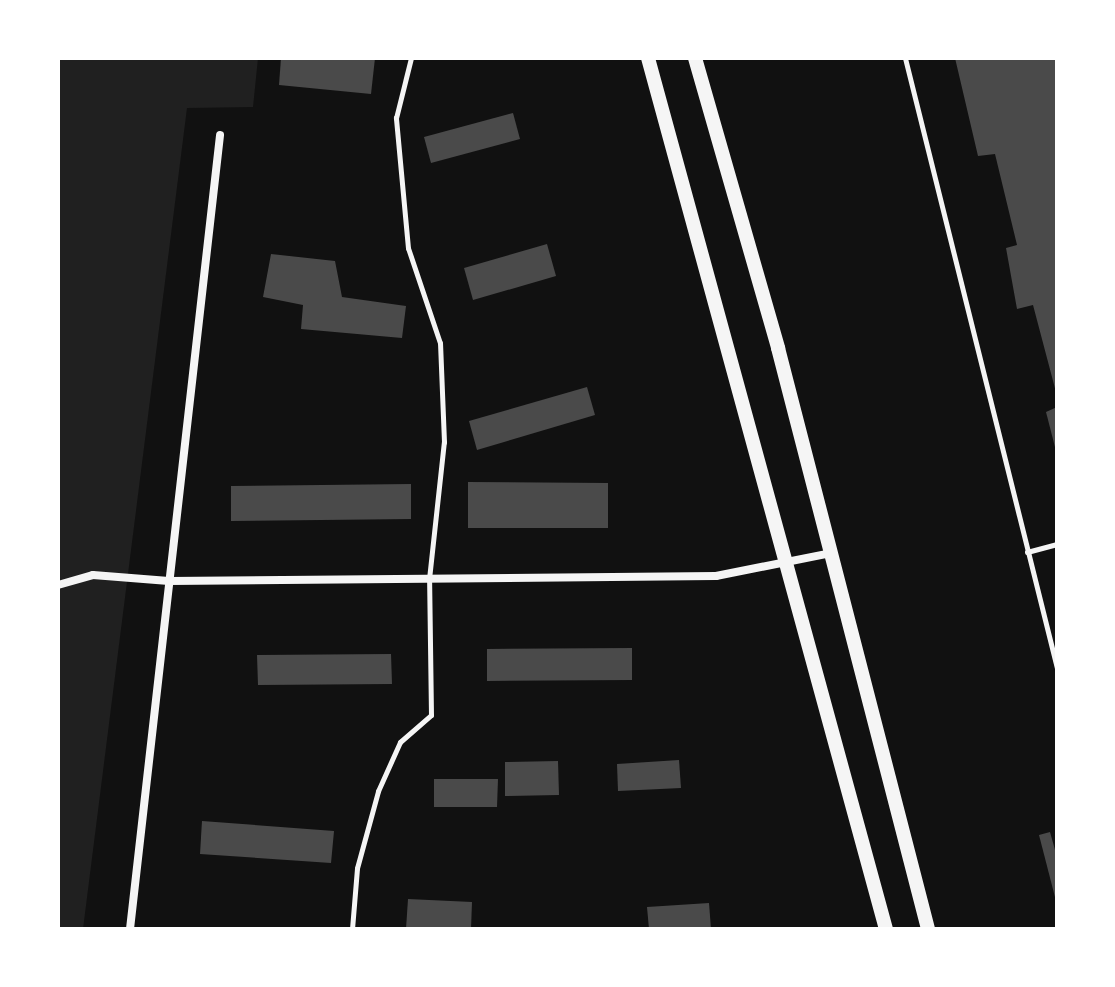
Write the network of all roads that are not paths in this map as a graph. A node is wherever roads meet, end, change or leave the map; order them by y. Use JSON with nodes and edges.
{"nodes":[{"id":1,"x":411,"y":58,"type":"edge"},
{"id":2,"x":648,"y":58,"type":"edge"},
{"id":3,"x":695,"y":58,"type":"edge"},
{"id":4,"x":905,"y":58,"type":"edge"},
{"id":5,"x":220,"y":135,"type":"dead end"},
{"id":6,"x":1057,"y":544,"type":"edge"},
{"id":7,"x":1027,"y":552,"type":"junction"},
{"id":8,"x":831,"y":553,"type":"junction"},
{"id":9,"x":787,"y":562,"type":"junction"},
{"id":10,"x":429,"y":579,"type":"junction"},
{"id":11,"x":169,"y":581,"type":"junction"},
{"id":12,"x":58,"y":585,"type":"edge"},
{"id":13,"x":1057,"y":668,"type":"edge"},
{"id":14,"x":130,"y":929,"type":"edge"},
{"id":15,"x":352,"y":929,"type":"edge"},
{"id":16,"x":886,"y":929,"type":"edge"},
{"id":17,"x":928,"y":929,"type":"edge"}],
"edges":[{"from":1,"to":10,"type":"lane"},
{"from":2,"to":9,"type":"main road"},
{"from":3,"to":8,"type":"main road"},
{"from":4,"to":7,"type":"lane"},
{"from":5,"to":11,"type":"street"},
{"from":6,"to":7,"type":"lane"},
{"from":7,"to":13,"type":"lane"},
{"from":8,"to":9,"type":"street"},
{"from":8,"to":17,"type":"main road"},
{"from":9,"to":10,"type":"street"},
{"from":9,"to":16,"type":"main road"},
{"from":10,"to":11,"type":"street"},
{"from":10,"to":15,"type":"lane"},
{"from":11,"to":12,"type":"street"},
{"from":11,"to":14,"type":"street"}]}
